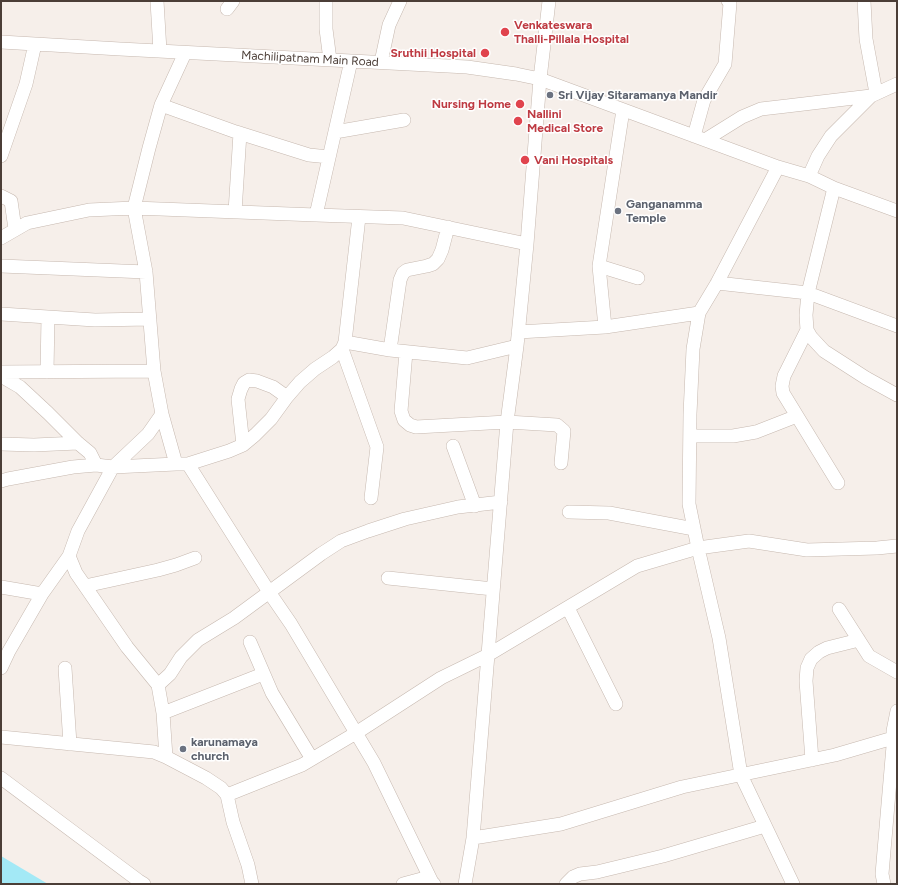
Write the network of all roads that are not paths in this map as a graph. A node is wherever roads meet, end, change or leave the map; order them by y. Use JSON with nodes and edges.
{"nodes":[{"id":1,"x":157,"y":1,"type":"edge"},
{"id":2,"x":326,"y":1,"type":"edge"},
{"id":3,"x":400,"y":1,"type":"edge"},
{"id":4,"x":549,"y":1,"type":"edge"},
{"id":5,"x":728,"y":1,"type":"edge"},
{"id":6,"x":864,"y":1,"type":"edge"},
{"id":7,"x":1,"y":42,"type":"edge"},
{"id":8,"x":35,"y":44,"type":"junction"},
{"id":9,"x":160,"y":51,"type":"junction"},
{"id":10,"x":185,"y":52,"type":"junction"},
{"id":11,"x":330,"y":60,"type":"junction"},
{"id":12,"x":351,"y":61,"type":"junction"},
{"id":13,"x":381,"y":62,"type":"junction"},
{"id":14,"x":540,"y":79,"type":"junction"},
{"id":15,"x":897,"y":84,"type":"edge"},
{"id":16,"x":874,"y":94,"type":"junction"},
{"id":17,"x":161,"y":105,"type":"junction"},
{"id":18,"x":623,"y":110,"type":"junction"},
{"id":19,"x":404,"y":120,"type":"dead end"},
{"id":20,"x":335,"y":132,"type":"junction"},
{"id":21,"x":240,"y":133,"type":"junction"},
{"id":22,"x":699,"y":138,"type":"junction"},
{"id":23,"x":1,"y":156,"type":"edge"},
{"id":24,"x":329,"y":157,"type":"junction"},
{"id":25,"x":778,"y":167,"type":"junction"},
{"id":26,"x":809,"y":176,"type":"junction"},
{"id":27,"x":834,"y":188,"type":"junction"},
{"id":28,"x":1,"y":196,"type":"edge"},
{"id":29,"x":134,"y":208,"type":"junction"},
{"id":30,"x":897,"y":211,"type":"edge"},
{"id":31,"x":235,"y":212,"type":"junction"},
{"id":32,"x":316,"y":216,"type":"junction"},
{"id":33,"x":359,"y":217,"type":"junction"},
{"id":34,"x":448,"y":227,"type":"junction"},
{"id":35,"x":15,"y":229,"type":"junction"},
{"id":36,"x":1,"y":238,"type":"edge"},
{"id":37,"x":527,"y":244,"type":"junction"},
{"id":38,"x":1,"y":266,"type":"edge"},
{"id":39,"x":599,"y":266,"type":"junction"},
{"id":40,"x":146,"y":272,"type":"junction"},
{"id":41,"x":638,"y":278,"type":"dead end"},
{"id":42,"x":717,"y":283,"type":"junction"},
{"id":43,"x":808,"y":293,"type":"junction"},
{"id":44,"x":699,"y":313,"type":"junction"},
{"id":45,"x":1,"y":314,"type":"edge"},
{"id":46,"x":48,"y":317,"type":"junction"},
{"id":47,"x":150,"y":319,"type":"junction"},
{"id":48,"x":897,"y":326,"type":"edge"},
{"id":49,"x":605,"y":327,"type":"junction"},
{"id":50,"x":807,"y":330,"type":"junction"},
{"id":51,"x":518,"y":332,"type":"junction"},
{"id":52,"x":344,"y":345,"type":"junction"},
{"id":53,"x":517,"y":346,"type":"junction"},
{"id":54,"x":390,"y":350,"type":"junction"},
{"id":55,"x":406,"y":352,"type":"junction"},
{"id":56,"x":154,"y":371,"type":"junction"},
{"id":57,"x":1,"y":372,"type":"edge"},
{"id":58,"x":47,"y":372,"type":"junction"},
{"id":59,"x":1,"y":376,"type":"edge"},
{"id":60,"x":897,"y":396,"type":"edge"},
{"id":61,"x":287,"y":397,"type":"junction"},
{"id":62,"x":162,"y":414,"type":"junction"},
{"id":63,"x":798,"y":416,"type":"junction"},
{"id":64,"x":507,"y":422,"type":"junction"},
{"id":65,"x":690,"y":436,"type":"junction"},
{"id":66,"x":78,"y":443,"type":"junction"},
{"id":67,"x":1,"y":444,"type":"edge"},
{"id":68,"x":243,"y":444,"type":"junction"},
{"id":69,"x":453,"y":446,"type":"dead end"},
{"id":70,"x":561,"y":463,"type":"dead end"},
{"id":71,"x":182,"y":464,"type":"junction"},
{"id":72,"x":96,"y":465,"type":"junction"},
{"id":73,"x":112,"y":467,"type":"junction"},
{"id":74,"x":1,"y":481,"type":"edge"},
{"id":75,"x":838,"y":483,"type":"dead end"},
{"id":76,"x":371,"y":498,"type":"dead end"},
{"id":77,"x":501,"y":502,"type":"junction"},
{"id":78,"x":475,"y":506,"type":"junction"},
{"id":79,"x":569,"y":512,"type":"dead end"},
{"id":80,"x":694,"y":529,"type":"junction"},
{"id":81,"x":897,"y":546,"type":"edge"},
{"id":82,"x":698,"y":548,"type":"junction"},
{"id":83,"x":69,"y":556,"type":"junction"},
{"id":84,"x":195,"y":558,"type":"dead end"},
{"id":85,"x":388,"y":578,"type":"dead end"},
{"id":86,"x":85,"y":586,"type":"junction"},
{"id":87,"x":1,"y":587,"type":"edge"},
{"id":88,"x":493,"y":589,"type":"junction"},
{"id":89,"x":269,"y":592,"type":"junction"},
{"id":90,"x":42,"y":594,"type":"junction"},
{"id":91,"x":568,"y":608,"type":"junction"},
{"id":92,"x":839,"y":610,"type":"dead end"},
{"id":93,"x":859,"y":640,"type":"junction"},
{"id":94,"x":250,"y":642,"type":"dead end"},
{"id":95,"x":5,"y":648,"type":"edge"},
{"id":96,"x":488,"y":654,"type":"junction"},
{"id":97,"x":1,"y":668,"type":"edge"},
{"id":98,"x":65,"y":668,"type":"dead end"},
{"id":99,"x":897,"y":672,"type":"edge"},
{"id":100,"x":263,"y":674,"type":"junction"},
{"id":101,"x":158,"y":685,"type":"junction"},
{"id":102,"x":616,"y":704,"type":"dead end"},
{"id":103,"x":897,"y":711,"type":"edge"},
{"id":104,"x":163,"y":714,"type":"junction"},
{"id":105,"x":356,"y":733,"type":"junction"},
{"id":106,"x":1,"y":737,"type":"edge"},
{"id":107,"x":895,"y":737,"type":"edge"},
{"id":108,"x":70,"y":744,"type":"junction"},
{"id":109,"x":166,"y":756,"type":"junction"},
{"id":110,"x":312,"y":759,"type":"junction"},
{"id":111,"x":812,"y":760,"type":"junction"},
{"id":112,"x":741,"y":775,"type":"junction"},
{"id":113,"x":1,"y":778,"type":"edge"},
{"id":114,"x":227,"y":795,"type":"junction"},
{"id":115,"x":765,"y":826,"type":"junction"},
{"id":116,"x":473,"y":838,"type":"junction"},
{"id":117,"x":432,"y":880,"type":"edge"},
{"id":118,"x":144,"y":884,"type":"edge"},
{"id":119,"x":252,"y":884,"type":"edge"},
{"id":120,"x":402,"y":884,"type":"edge"},
{"id":121,"x":465,"y":884,"type":"edge"},
{"id":122,"x":566,"y":884,"type":"edge"},
{"id":123,"x":793,"y":884,"type":"edge"},
{"id":124,"x":884,"y":884,"type":"edge"}],
"edges":[{"from":1,"to":9,"type":"street"},
{"from":2,"to":11,"type":"street"},
{"from":3,"to":13,"type":"street"},
{"from":4,"to":14,"type":"street"},
{"from":5,"to":22,"type":"street"},
{"from":6,"to":16,"type":"street"},
{"from":7,"to":8,"type":"street","name":"Machilipatnam Main Road"},
{"from":8,"to":9,"type":"street","name":"Machilipatnam Main Road"},
{"from":8,"to":23,"type":"street"},
{"from":9,"to":10,"type":"street","name":"Machilipatnam Main Road"},
{"from":10,"to":11,"type":"street","name":"Machilipatnam Main Road"},
{"from":10,"to":17,"type":"street"},
{"from":11,"to":12,"type":"street","name":"Machilipatnam Main Road"},
{"from":12,"to":13,"type":"street","name":"Machilipatnam Main Road"},
{"from":12,"to":20,"type":"street"},
{"from":13,"to":14,"type":"street","name":"Machilipatnam Main Road"},
{"from":14,"to":18,"type":"street","name":"Machilipatnam Main Road"},
{"from":14,"to":37,"type":"street"},
{"from":15,"to":16,"type":"street"},
{"from":16,"to":22,"type":"street"},
{"from":16,"to":26,"type":"street"},
{"from":17,"to":21,"type":"street"},
{"from":17,"to":29,"type":"street"},
{"from":18,"to":22,"type":"street","name":"Machilipatnam Main Road"},
{"from":18,"to":39,"type":"street"},
{"from":19,"to":20,"type":"street"},
{"from":20,"to":24,"type":"street"},
{"from":21,"to":24,"type":"street"},
{"from":21,"to":31,"type":"street"},
{"from":22,"to":25,"type":"street","name":"Machilipatnam Main Road"},
{"from":24,"to":32,"type":"street"},
{"from":25,"to":26,"type":"street","name":"Machilipatnam Main Road"},
{"from":25,"to":42,"type":"street"},
{"from":26,"to":27,"type":"street","name":"Machilipatnam Main Road"},
{"from":27,"to":30,"type":"street","name":"Machilipatnam Main Road"},
{"from":27,"to":43,"type":"street"},
{"from":28,"to":35,"type":"street"},
{"from":29,"to":31,"type":"street"},
{"from":29,"to":35,"type":"street"},
{"from":29,"to":40,"type":"street"},
{"from":31,"to":32,"type":"street"},
{"from":32,"to":33,"type":"street"},
{"from":33,"to":34,"type":"street"},
{"from":33,"to":52,"type":"street"},
{"from":34,"to":37,"type":"street"},
{"from":34,"to":54,"type":"street"},
{"from":35,"to":36,"type":"street"},
{"from":37,"to":51,"type":"street"},
{"from":38,"to":40,"type":"street"},
{"from":39,"to":41,"type":"street"},
{"from":39,"to":49,"type":"street"},
{"from":40,"to":47,"type":"street"},
{"from":42,"to":43,"type":"street"},
{"from":42,"to":44,"type":"street"},
{"from":43,"to":48,"type":"street"},
{"from":43,"to":50,"type":"street"},
{"from":44,"to":49,"type":"street"},
{"from":44,"to":65,"type":"street"},
{"from":45,"to":46,"type":"street"},
{"from":46,"to":47,"type":"street"},
{"from":46,"to":58,"type":"street"},
{"from":47,"to":56,"type":"street"},
{"from":49,"to":51,"type":"street"},
{"from":50,"to":60,"type":"street"},
{"from":50,"to":63,"type":"street"},
{"from":51,"to":53,"type":"street"},
{"from":52,"to":54,"type":"street"},
{"from":52,"to":61,"type":"street"},
{"from":52,"to":76,"type":"street"},
{"from":53,"to":55,"type":"street"},
{"from":53,"to":64,"type":"street"},
{"from":54,"to":55,"type":"street"},
{"from":55,"to":64,"type":"street"},
{"from":56,"to":58,"type":"street"},
{"from":56,"to":62,"type":"street"},
{"from":57,"to":58,"type":"street"},
{"from":59,"to":66,"type":"street"},
{"from":61,"to":68,"type":"street"},
{"from":61,"to":68,"type":"street"},
{"from":62,"to":71,"type":"street"},
{"from":62,"to":73,"type":"street"},
{"from":63,"to":65,"type":"street"},
{"from":63,"to":75,"type":"street"},
{"from":64,"to":70,"type":"street"},
{"from":64,"to":77,"type":"street"},
{"from":65,"to":80,"type":"street"},
{"from":66,"to":67,"type":"street"},
{"from":66,"to":72,"type":"street"},
{"from":68,"to":71,"type":"street"},
{"from":69,"to":78,"type":"street"},
{"from":71,"to":73,"type":"street"},
{"from":71,"to":89,"type":"street"},
{"from":72,"to":73,"type":"street"},
{"from":72,"to":74,"type":"street"},
{"from":73,"to":83,"type":"street"},
{"from":77,"to":78,"type":"street"},
{"from":77,"to":88,"type":"street"},
{"from":78,"to":89,"type":"street"},
{"from":79,"to":80,"type":"street"},
{"from":80,"to":82,"type":"street"},
{"from":81,"to":82,"type":"street"},
{"from":82,"to":91,"type":"street"},
{"from":82,"to":112,"type":"street"},
{"from":83,"to":86,"type":"street"},
{"from":83,"to":90,"type":"street"},
{"from":84,"to":86,"type":"street"},
{"from":85,"to":88,"type":"street"},
{"from":86,"to":101,"type":"street"},
{"from":87,"to":90,"type":"street"},
{"from":88,"to":96,"type":"street"},
{"from":89,"to":101,"type":"street"},
{"from":89,"to":105,"type":"street"},
{"from":90,"to":95,"type":"street"},
{"from":91,"to":96,"type":"street"},
{"from":91,"to":102,"type":"street"},
{"from":92,"to":93,"type":"street"},
{"from":93,"to":99,"type":"street"},
{"from":93,"to":111,"type":"street"},
{"from":94,"to":100,"type":"street"},
{"from":95,"to":97,"type":"street"},
{"from":96,"to":105,"type":"street"},
{"from":96,"to":116,"type":"street"},
{"from":98,"to":108,"type":"street"},
{"from":100,"to":104,"type":"street"},
{"from":100,"to":110,"type":"street"},
{"from":101,"to":104,"type":"street"},
{"from":103,"to":107,"type":"street"},
{"from":104,"to":109,"type":"street"},
{"from":105,"to":110,"type":"street"},
{"from":105,"to":117,"type":"street"},
{"from":106,"to":108,"type":"street"},
{"from":107,"to":111,"type":"street"},
{"from":107,"to":124,"type":"street"},
{"from":108,"to":109,"type":"street"},
{"from":109,"to":114,"type":"street"},
{"from":110,"to":114,"type":"street"},
{"from":111,"to":112,"type":"street"},
{"from":112,"to":115,"type":"street"},
{"from":112,"to":116,"type":"street"},
{"from":113,"to":118,"type":"street"},
{"from":114,"to":119,"type":"street"},
{"from":115,"to":122,"type":"street"},
{"from":115,"to":123,"type":"street"},
{"from":116,"to":121,"type":"street"},
{"from":117,"to":120,"type":"street"}]}
